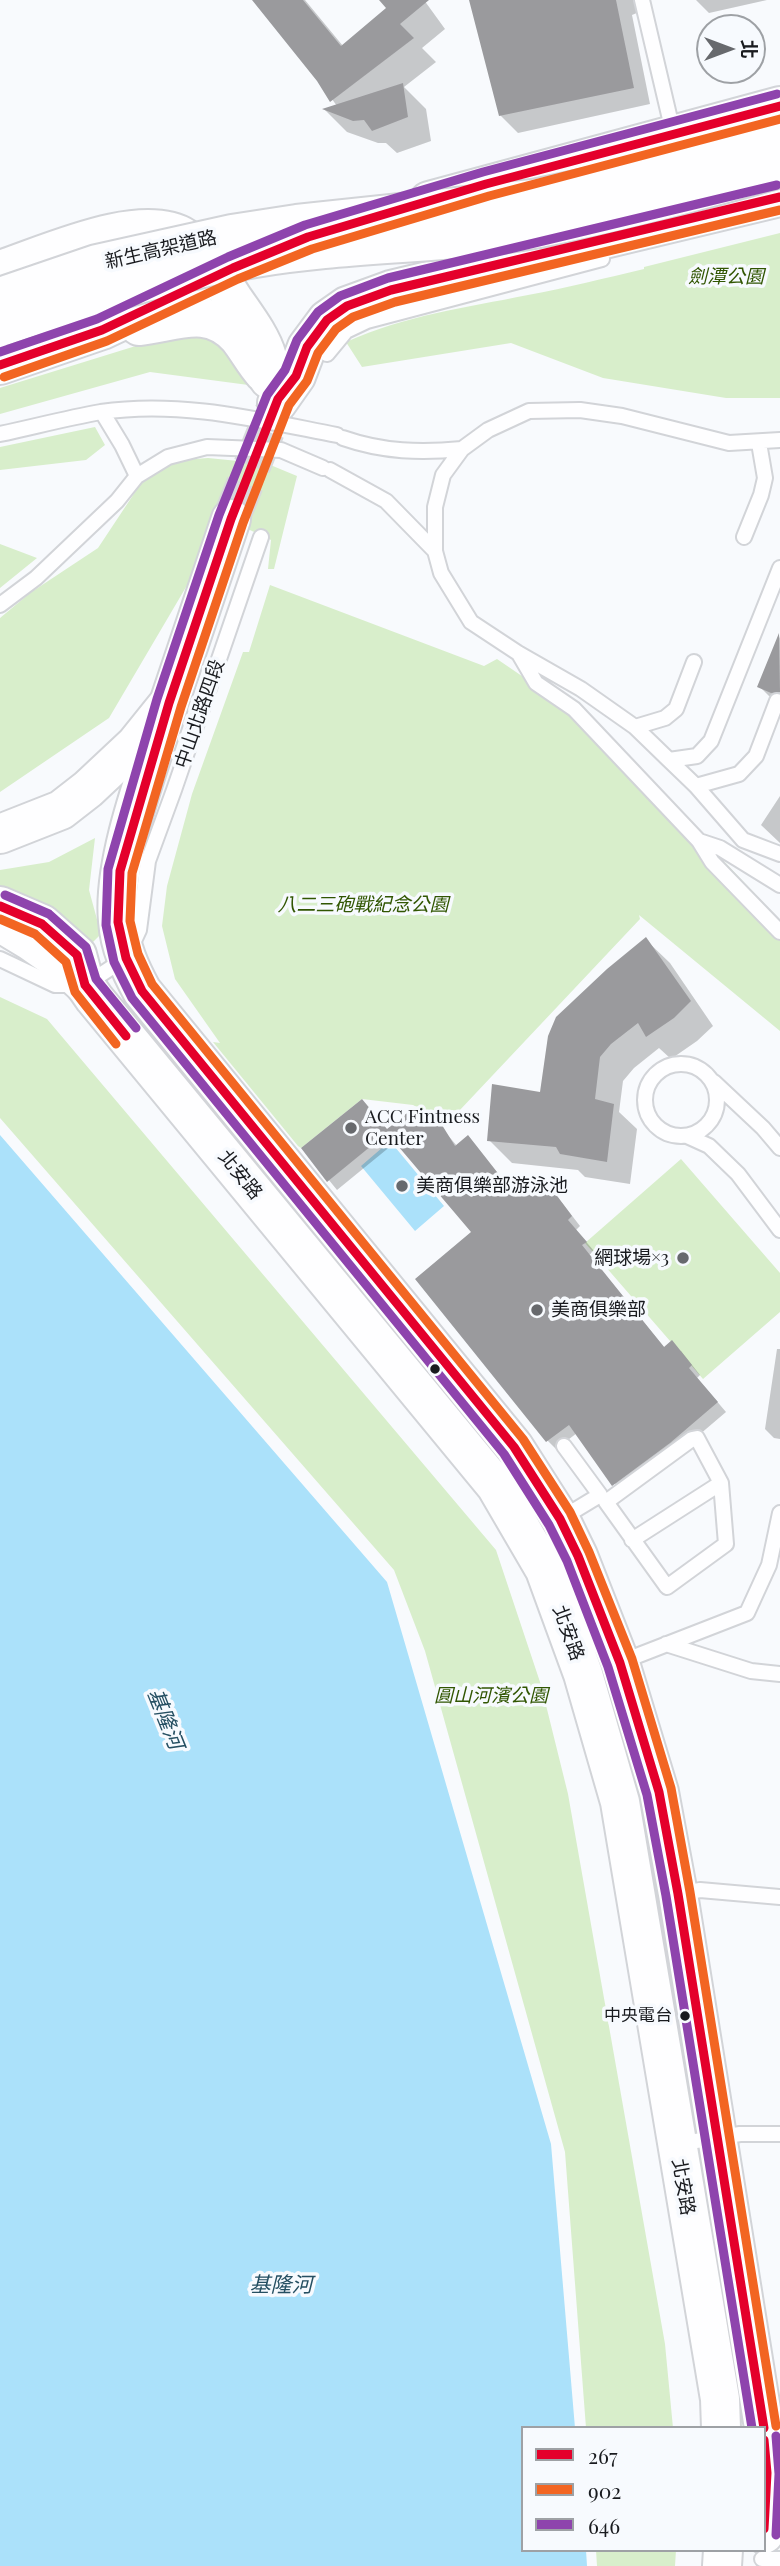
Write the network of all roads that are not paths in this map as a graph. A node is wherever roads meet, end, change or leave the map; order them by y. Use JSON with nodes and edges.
{"nodes":[{"id":1,"x":642,"y":0,"type":"edge"},
{"id":2,"x":780,"y":106,"type":"edge"},
{"id":3,"x":674,"y":134,"type":"junction"},
{"id":4,"x":780,"y":139,"type":"edge"},
{"id":5,"x":780,"y":169,"type":"edge"},
{"id":6,"x":780,"y":197,"type":"edge"},
{"id":7,"x":780,"y":213,"type":"edge"},
{"id":8,"x":204,"y":259,"type":"junction"},
{"id":9,"x":0,"y":270,"type":"edge"},
{"id":10,"x":0,"y":297,"type":"edge"},
{"id":11,"x":0,"y":327,"type":"edge"},
{"id":12,"x":102,"y":330,"type":"junction"},
{"id":13,"x":0,"y":335,"type":"edge"},
{"id":14,"x":327,"y":354,"type":"dead end"},
{"id":15,"x":0,"y":365,"type":"edge"},
{"id":16,"x":275,"y":393,"type":"junction"},
{"id":17,"x":102,"y":412,"type":"junction"},
{"id":18,"x":0,"y":434,"type":"edge"},
{"id":19,"x":780,"y":440,"type":"edge"},
{"id":20,"x":759,"y":443,"type":"junction"},
{"id":21,"x":462,"y":449,"type":"junction"},
{"id":22,"x":137,"y":476,"type":"junction"},
{"id":23,"x":246,"y":528,"type":"joint"},
{"id":24,"x":744,"y":537,"type":"dead end"},
{"id":25,"x":435,"y":551,"type":"junction"},
{"id":26,"x":780,"y":568,"type":"edge"},
{"id":27,"x":0,"y":605,"type":"edge"},
{"id":28,"x":518,"y":653,"type":"junction"},
{"id":29,"x":694,"y":662,"type":"dead end"},
{"id":30,"x":777,"y":701,"type":"dead end"},
{"id":31,"x":169,"y":704,"type":"junction"},
{"id":32,"x":635,"y":727,"type":"junction"},
{"id":33,"x":669,"y":760,"type":"junction"},
{"id":34,"x":696,"y":786,"type":"junction"},
{"id":35,"x":0,"y":834,"type":"edge"},
{"id":36,"x":699,"y":841,"type":"junction"},
{"id":37,"x":780,"y":854,"type":"edge"},
{"id":38,"x":780,"y":885,"type":"edge"},
{"id":39,"x":0,"y":906,"type":"edge"},
{"id":40,"x":0,"y":923,"type":"edge"},
{"id":41,"x":780,"y":932,"type":"edge"},
{"id":42,"x":126,"y":958,"type":"junction"},
{"id":43,"x":0,"y":960,"type":"edge"},
{"id":44,"x":85,"y":985,"type":"junction"},
{"id":45,"x":710,"y":1079,"type":"junction"},
{"id":46,"x":687,"y":1136,"type":"junction"},
{"id":47,"x":780,"y":1148,"type":"edge"},
{"id":48,"x":780,"y":1230,"type":"edge"},
{"id":49,"x":564,"y":1446,"type":"dead end"},
{"id":50,"x":721,"y":1483,"type":"junction"},
{"id":51,"x":780,"y":1513,"type":"edge"},
{"id":52,"x":544,"y":1529,"type":"junction"},
{"id":53,"x":632,"y":1540,"type":"junction"},
{"id":54,"x":666,"y":1644,"type":"junction"},
{"id":55,"x":620,"y":1663,"type":"junction"},
{"id":56,"x":583,"y":1674,"type":"junction"},
{"id":57,"x":780,"y":1675,"type":"edge"},
{"id":58,"x":678,"y":1894,"type":"junction"},
{"id":59,"x":780,"y":1897,"type":"edge"},
{"id":60,"x":780,"y":2134,"type":"edge"},
{"id":61,"x":716,"y":2138,"type":"junction"},
{"id":62,"x":676,"y":2144,"type":"junction"},
{"id":63,"x":721,"y":2426,"type":"edge"},
{"id":64,"x":764,"y":2426,"type":"edge"},
{"id":65,"x":766,"y":2461,"type":"edge"},
{"id":66,"x":766,"y":2554,"type":"edge"}],
"edges":[{"from":1,"to":3,"type":"lane"},
{"from":2,"to":3,"type":"main road"},
{"from":3,"to":8,"type":"main road"},
{"from":4,"to":10,"type":"main road","name":"新生高架道路","bridge":true},
{"from":5,"to":11,"type":"main road","name":"新生高架道路","bridge":true},
{"from":6,"to":16,"type":"main road"},
{"from":7,"to":14,"type":"lane"},
{"from":8,"to":9,"type":"main road"},
{"from":8,"to":12,"type":"main road"},
{"from":8,"to":13,"type":"lane"},
{"from":8,"to":16,"type":"main road"},
{"from":12,"to":15,"type":"main road"},
{"from":12,"to":16,"type":"main road"},
{"from":17,"to":18,"type":"lane"},
{"from":17,"to":21,"type":"lane"},
{"from":17,"to":22,"type":"lane"},
{"from":19,"to":20,"type":"lane"},
{"from":20,"to":21,"type":"lane"},
{"from":20,"to":24,"type":"lane"},
{"from":21,"to":25,"type":"lane"},
{"from":22,"to":25,"type":"lane"},
{"from":22,"to":27,"type":"lane"},
{"from":23,"to":31,"type":"main road","name":"中山北路四段"},
{"from":23,"to":42,"type":"lane","name":"中山北路四段"},
{"from":25,"to":28,"type":"lane"},
{"from":26,"to":33,"type":"lane"},
{"from":28,"to":32,"type":"lane"},
{"from":28,"to":36,"type":"lane"},
{"from":29,"to":32,"type":"lane"},
{"from":30,"to":34,"type":"lane"},
{"from":31,"to":35,"type":"main road","name":"中山北路四段"},
{"from":31,"to":42,"type":"main road","name":"北安路"},
{"from":32,"to":33,"type":"lane"},
{"from":33,"to":34,"type":"lane"},
{"from":34,"to":37,"type":"lane"},
{"from":36,"to":38,"type":"lane"},
{"from":36,"to":41,"type":"lane"},
{"from":39,"to":44,"type":"main road"},
{"from":40,"to":44,"type":"main road"},
{"from":42,"to":44,"type":"lane"},
{"from":42,"to":52,"type":"main road","name":"北安路"},
{"from":43,"to":44,"type":"lane"},
{"from":44,"to":52,"type":"main road","name":"北安路"},
{"from":45,"to":46,"type":"lane"},
{"from":45,"to":46,"type":"lane"},
{"from":45,"to":47,"type":"lane"},
{"from":46,"to":48,"type":"lane"},
{"from":49,"to":52,"type":"lane"},
{"from":50,"to":53,"type":"lane"},
{"from":50,"to":53,"type":"lane"},
{"from":50,"to":53,"type":"lane"},
{"from":51,"to":54,"type":"lane"},
{"from":52,"to":55,"type":"main road","name":"北安路"},
{"from":52,"to":56,"type":"main road","name":"北安路"},
{"from":54,"to":55,"type":"lane"},
{"from":54,"to":57,"type":"lane"},
{"from":55,"to":56,"type":"lane"},
{"from":55,"to":58,"type":"main road","name":"北安路"},
{"from":56,"to":62,"type":"main road","name":"北安路"},
{"from":58,"to":59,"type":"lane"},
{"from":58,"to":61,"type":"main road","name":"北安路"},
{"from":60,"to":61,"type":"lane"},
{"from":61,"to":62,"type":"lane"},
{"from":61,"to":64,"type":"main road","name":"北安路"},
{"from":62,"to":63,"type":"main road","name":"北安路"},
{"from":65,"to":66,"type":"main road"}]}
